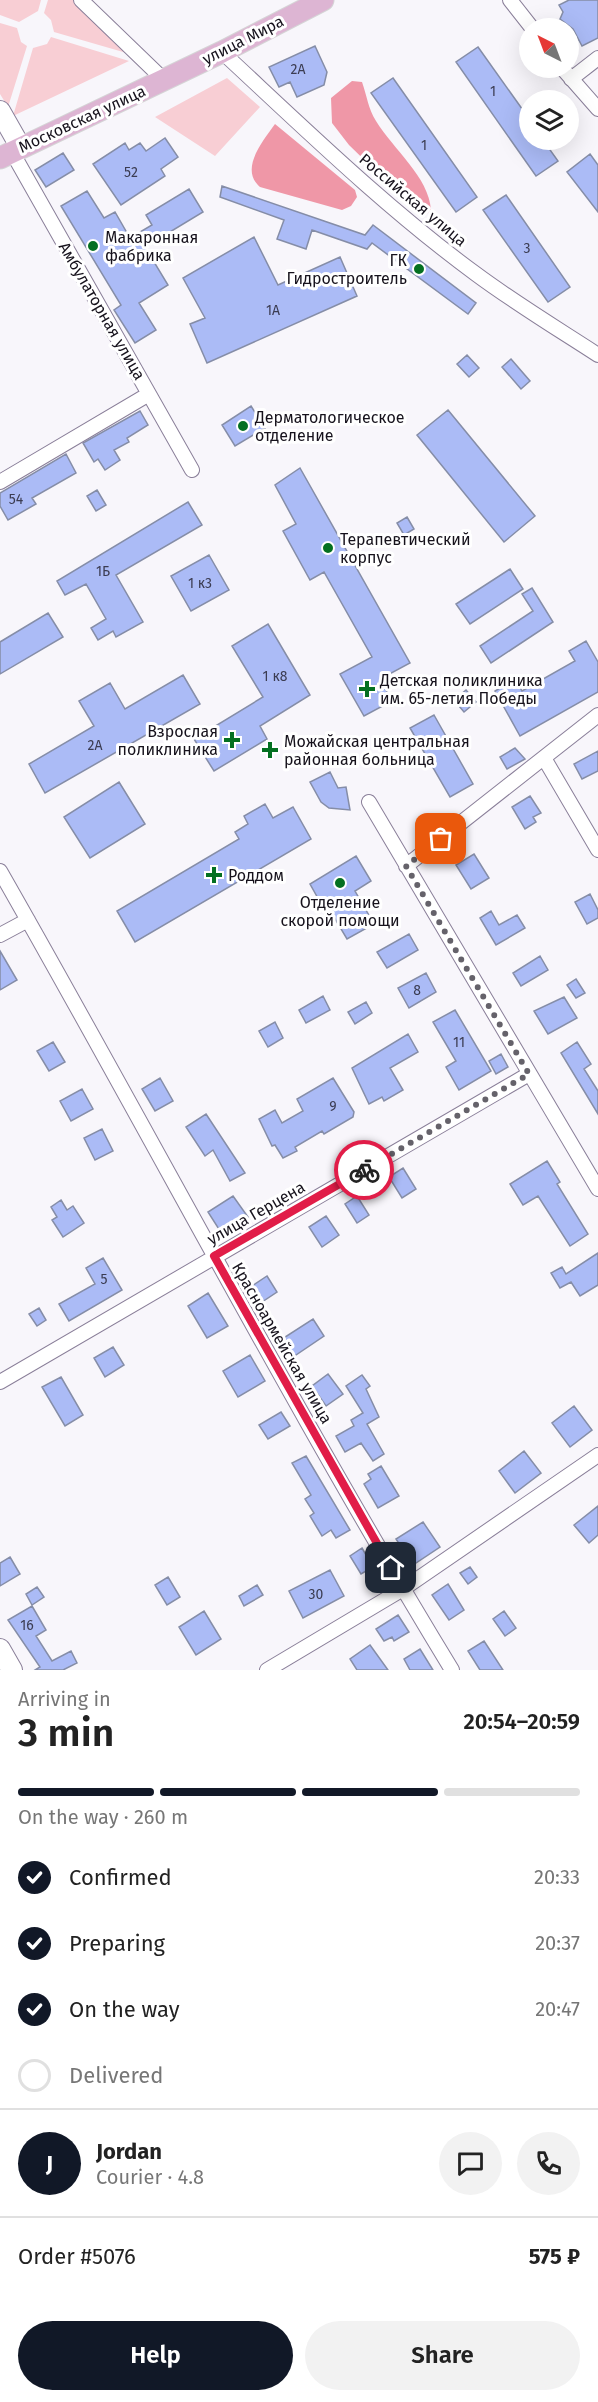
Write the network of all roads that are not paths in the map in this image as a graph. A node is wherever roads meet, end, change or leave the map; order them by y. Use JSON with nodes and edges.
{"nodes":[{"id":1,"x":81,"y":0,"type":"edge"},
{"id":2,"x":323,"y":0,"type":"edge"},
{"id":3,"x":510,"y":0,"type":"edge"},
{"id":4,"x":524,"y":18,"type":"edge"},
{"id":5,"x":222,"y":52,"type":"junction"},
{"id":6,"x":598,"y":58,"type":"edge"},
{"id":7,"x":571,"y":79,"type":"joint"},
{"id":8,"x":164,"y":80,"type":"junction"},
{"id":9,"x":598,"y":109,"type":"edge"},
{"id":10,"x":0,"y":111,"type":"edge"},
{"id":11,"x":11,"y":152,"type":"edge"},
{"id":12,"x":598,"y":355,"type":"edge"},
{"id":13,"x":149,"y":394,"type":"junction"},
{"id":14,"x":192,"y":470,"type":"dead end"},
{"id":15,"x":0,"y":482,"type":"edge"},
{"id":16,"x":598,"y":716,"type":"edge"},
{"id":17,"x":544,"y":758,"type":"junction"},
{"id":18,"x":369,"y":802,"type":"dead end"},
{"id":19,"x":598,"y":850,"type":"edge"},
{"id":20,"x":406,"y":866,"type":"junction"},
{"id":21,"x":0,"y":871,"type":"edge"},
{"id":22,"x":28,"y":920,"type":"junction"},
{"id":23,"x":0,"y":935,"type":"edge"},
{"id":24,"x":529,"y":1074,"type":"junction"},
{"id":25,"x":598,"y":1189,"type":"edge"},
{"id":26,"x":214,"y":1256,"type":"junction"},
{"id":27,"x":0,"y":1382,"type":"edge"},
{"id":28,"x":598,"y":1455,"type":"edge"},
{"id":29,"x":403,"y":1589,"type":"junction"},
{"id":30,"x":0,"y":1649,"type":"edge"},
{"id":31,"x":12,"y":1670,"type":"edge"},
{"id":32,"x":267,"y":1670,"type":"edge"},
{"id":33,"x":452,"y":1670,"type":"edge"}],
"edges":[{"from":1,"to":8,"type":"street"},
{"from":2,"to":5,"type":"main road","name":"улица Мира"},
{"from":3,"to":4,"type":"street"},
{"from":5,"to":8,"type":"main road","name":"улица Мира"},
{"from":5,"to":12,"type":"street","name":"Российская улица"},
{"from":6,"to":7,"type":"street"},
{"from":7,"to":9,"type":"street"},
{"from":8,"to":11,"type":"main road","name":"Московская улица"},
{"from":10,"to":11,"type":"street","name":"Амбулаторная улица"},
{"from":11,"to":13,"type":"street","name":"Амбулаторная улица"},
{"from":13,"to":14,"type":"street","name":"Амбулаторная улица"},
{"from":13,"to":15,"type":"street"},
{"from":16,"to":17,"type":"street"},
{"from":17,"to":19,"type":"street"},
{"from":17,"to":20,"type":"street"},
{"from":18,"to":20,"type":"street"},
{"from":20,"to":24,"type":"street"},
{"from":21,"to":22,"type":"street","name":"Красноармейская улица"},
{"from":22,"to":23,"type":"street"},
{"from":22,"to":26,"type":"street","name":"Красноармейская улица"},
{"from":24,"to":25,"type":"street"},
{"from":24,"to":26,"type":"street","name":"улица Герцена"},
{"from":26,"to":27,"type":"street","name":"улица Герцена"},
{"from":26,"to":29,"type":"street","name":"Красноармейская улица"},
{"from":28,"to":29,"type":"street"},
{"from":29,"to":32,"type":"street"},
{"from":29,"to":33,"type":"street","name":"Красноармейская улица"},
{"from":30,"to":31,"type":"street"}]}
